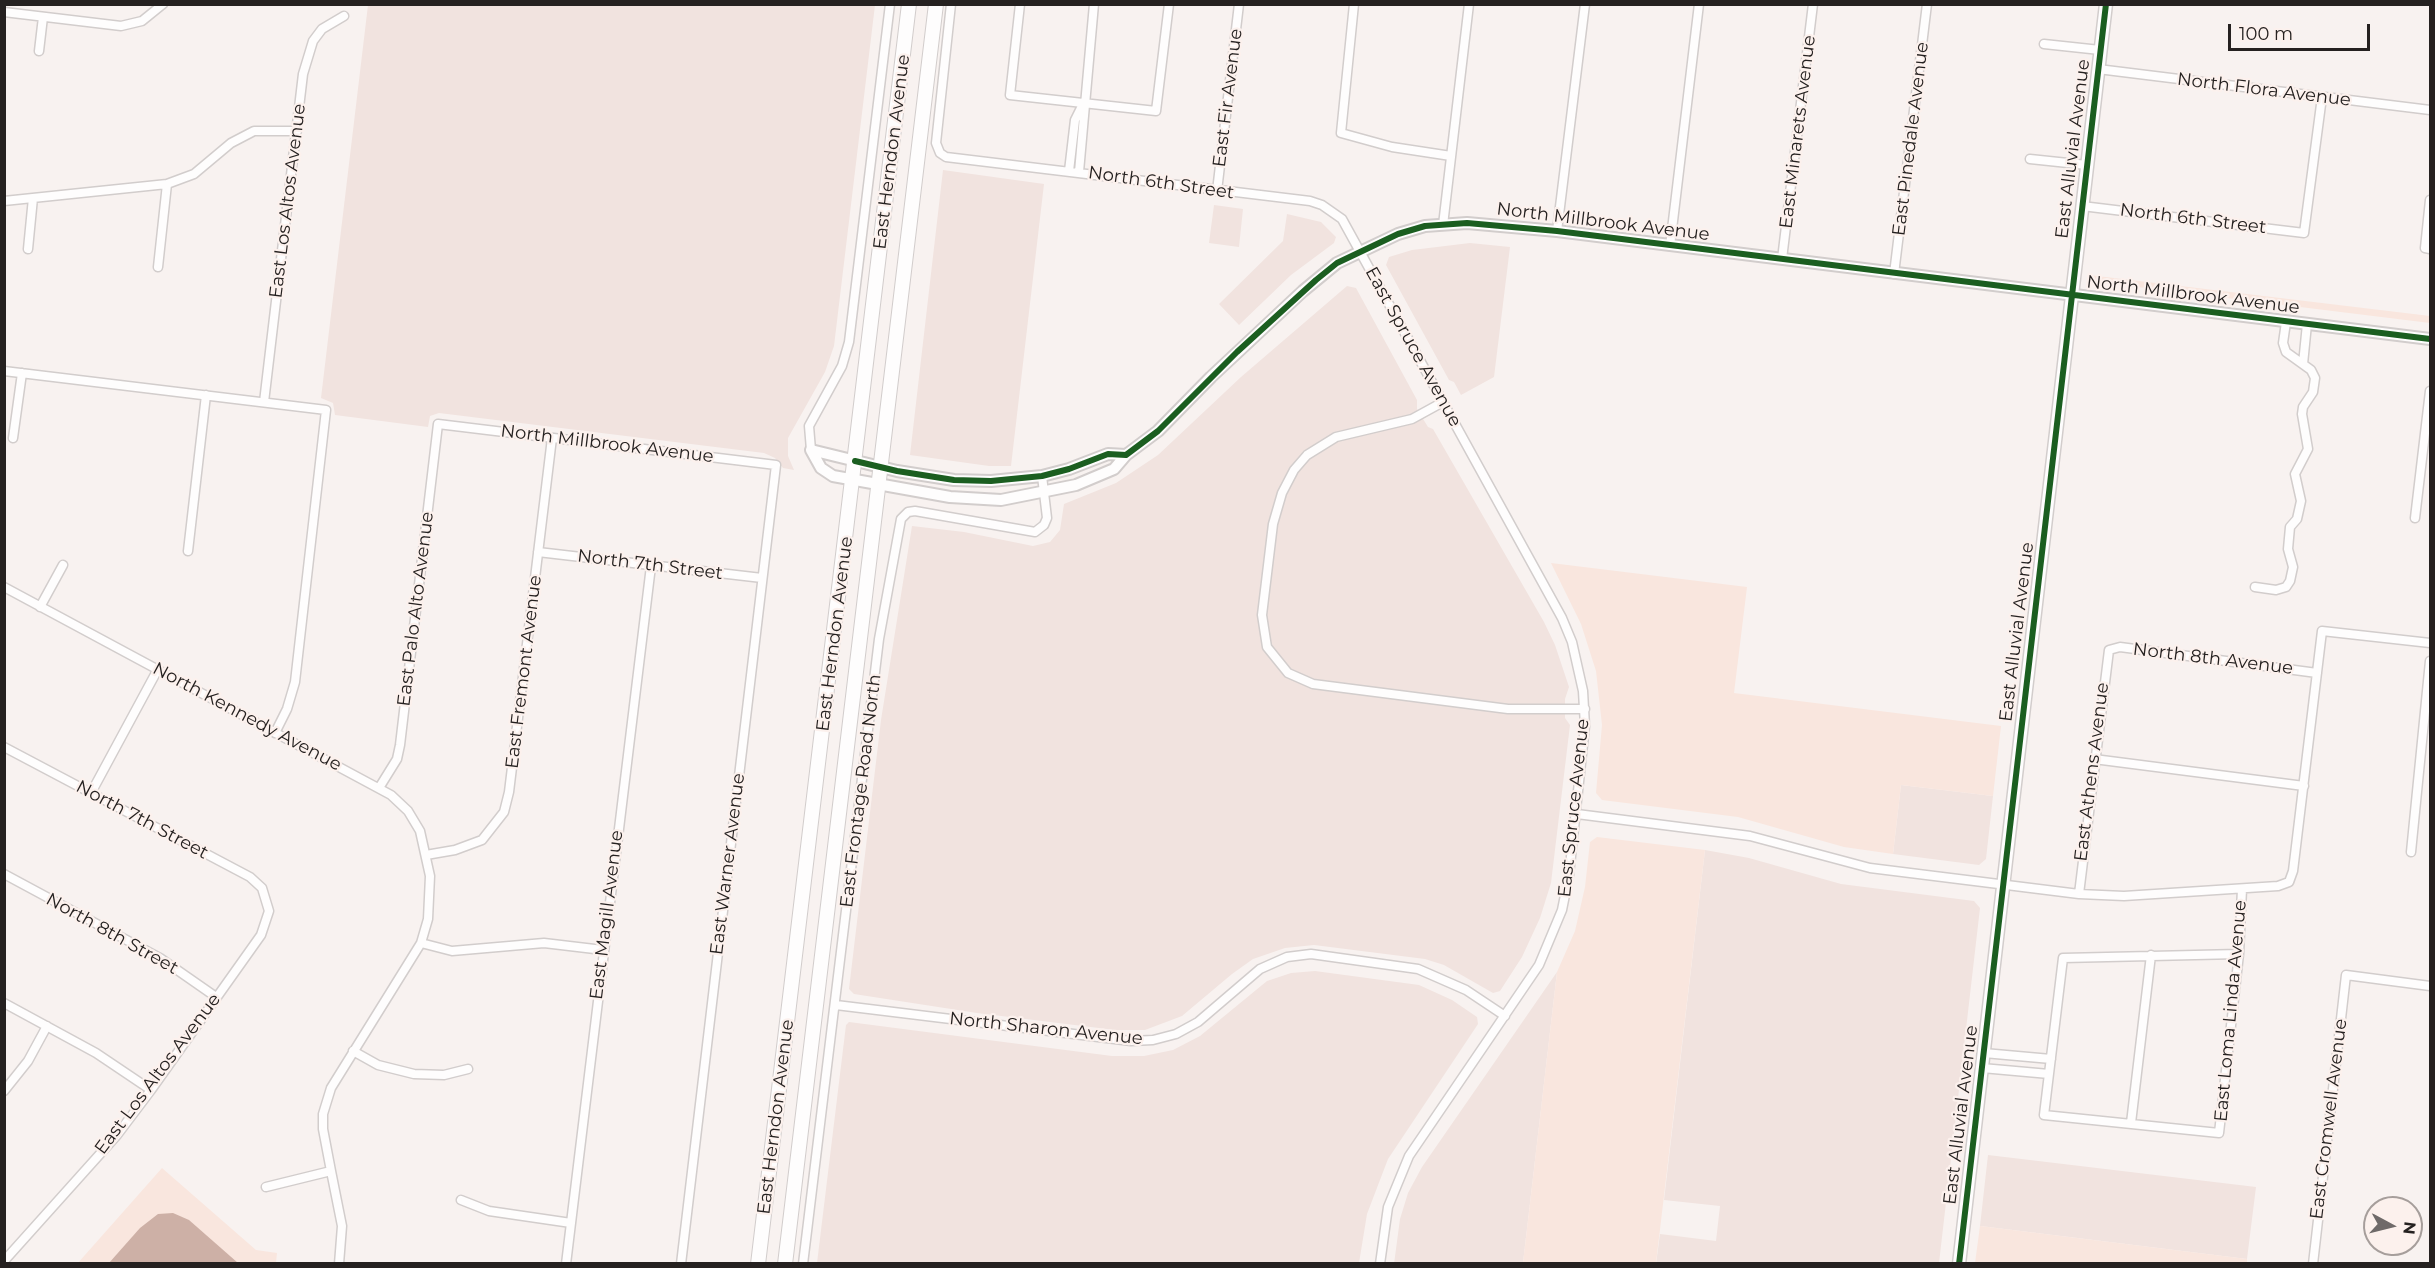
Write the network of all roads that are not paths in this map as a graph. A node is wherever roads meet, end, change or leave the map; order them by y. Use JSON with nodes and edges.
{"nodes":[{"id":1,"x":163,"y":4,"type":"edge"},
{"id":2,"x":890,"y":4,"type":"edge"},
{"id":3,"x":909,"y":4,"type":"edge"},
{"id":4,"x":936,"y":4,"type":"edge"},
{"id":5,"x":951,"y":4,"type":"edge"},
{"id":6,"x":1020,"y":4,"type":"edge"},
{"id":7,"x":1094,"y":4,"type":"edge"},
{"id":8,"x":1168,"y":4,"type":"edge"},
{"id":9,"x":1239,"y":4,"type":"edge"},
{"id":10,"x":1354,"y":4,"type":"edge"},
{"id":11,"x":1469,"y":4,"type":"edge"},
{"id":12,"x":1585,"y":4,"type":"edge"},
{"id":13,"x":1699,"y":4,"type":"edge"},
{"id":14,"x":1813,"y":4,"type":"edge"},
{"id":15,"x":1927,"y":4,"type":"edge"},
{"id":16,"x":2106,"y":4,"type":"edge"},
{"id":17,"x":4,"y":12,"type":"edge"},
{"id":18,"x":344,"y":16,"type":"dead end"},
{"id":19,"x":43,"y":17,"type":"junction"},
{"id":20,"x":2044,"y":44,"type":"dead end"},
{"id":21,"x":2100,"y":50,"type":"junction"},
{"id":22,"x":39,"y":51,"type":"dead end"},
{"id":23,"x":2098,"y":69,"type":"junction"},
{"id":24,"x":2322,"y":97,"type":"junction"},
{"id":25,"x":1083,"y":103,"type":"junction"},
{"id":26,"x":2430,"y":110,"type":"edge"},
{"id":27,"x":297,"y":130,"type":"junction"},
{"id":28,"x":1451,"y":156,"type":"junction"},
{"id":29,"x":2030,"y":159,"type":"dead end"},
{"id":30,"x":2087,"y":165,"type":"junction"},
{"id":31,"x":1069,"y":171,"type":"junction"},
{"id":32,"x":1079,"y":172,"type":"junction"},
{"id":33,"x":168,"y":184,"type":"junction"},
{"id":34,"x":1217,"y":190,"type":"junction"},
{"id":35,"x":33,"y":198,"type":"junction"},
{"id":36,"x":2430,"y":200,"type":"edge"},
{"id":37,"x":4,"y":201,"type":"edge"},
{"id":38,"x":2082,"y":206,"type":"junction"},
{"id":39,"x":1443,"y":225,"type":"junction"},
{"id":40,"x":1557,"y":231,"type":"junction"},
{"id":41,"x":1670,"y":246,"type":"junction"},
{"id":42,"x":2428,"y":248,"type":"edge"},
{"id":43,"x":28,"y":249,"type":"dead end"},
{"id":44,"x":1360,"y":250,"type":"junction"},
{"id":45,"x":1782,"y":259,"type":"junction"},
{"id":46,"x":158,"y":267,"type":"dead end"},
{"id":47,"x":1894,"y":274,"type":"junction"},
{"id":48,"x":2071,"y":295,"type":"junction"},
{"id":49,"x":2286,"y":322,"type":"junction"},
{"id":50,"x":2307,"y":324,"type":"junction"},
{"id":51,"x":2430,"y":339,"type":"edge"},
{"id":52,"x":2303,"y":364,"type":"junction"},
{"id":53,"x":4,"y":371,"type":"edge"},
{"id":54,"x":22,"y":373,"type":"junction"},
{"id":55,"x":2430,"y":391,"type":"edge"},
{"id":56,"x":206,"y":395,"type":"junction"},
{"id":57,"x":264,"y":402,"type":"junction"},
{"id":58,"x":1443,"y":402,"type":"junction"},
{"id":59,"x":438,"y":424,"type":"joint"},
{"id":60,"x":13,"y":438,"type":"dead end"},
{"id":61,"x":552,"y":438,"type":"junction"},
{"id":62,"x":811,"y":450,"type":"junction"},
{"id":63,"x":1126,"y":454,"type":"junction"},
{"id":64,"x":855,"y":461,"type":"junction"},
{"id":65,"x":776,"y":465,"type":"joint"},
{"id":66,"x":880,"y":468,"type":"junction"},
{"id":67,"x":1042,"y":476,"type":"junction"},
{"id":68,"x":853,"y":482,"type":"junction"},
{"id":69,"x":878,"y":486,"type":"junction"},
{"id":70,"x":1045,"y":493,"type":"junction"},
{"id":71,"x":2415,"y":518,"type":"dead end"},
{"id":72,"x":188,"y":551,"type":"dead end"},
{"id":73,"x":538,"y":552,"type":"junction"},
{"id":74,"x":63,"y":565,"type":"dead end"},
{"id":75,"x":651,"y":566,"type":"junction"},
{"id":76,"x":762,"y":578,"type":"junction"},
{"id":77,"x":4,"y":587,"type":"edge"},
{"id":78,"x":2255,"y":587,"type":"dead end"},
{"id":79,"x":40,"y":607,"type":"junction"},
{"id":80,"x":2430,"y":643,"type":"edge"},
{"id":81,"x":2109,"y":650,"type":"joint"},
{"id":82,"x":2430,"y":661,"type":"edge"},
{"id":83,"x":158,"y":669,"type":"junction"},
{"id":84,"x":2317,"y":673,"type":"junction"},
{"id":85,"x":1585,"y":709,"type":"junction"},
{"id":86,"x":275,"y":733,"type":"junction"},
{"id":87,"x":4,"y":747,"type":"edge"},
{"id":88,"x":2094,"y":759,"type":"junction"},
{"id":89,"x":2304,"y":786,"type":"junction"},
{"id":90,"x":380,"y":788,"type":"junction"},
{"id":91,"x":91,"y":793,"type":"junction"},
{"id":92,"x":1577,"y":814,"type":"junction"},
{"id":93,"x":2411,"y":852,"type":"dead end"},
{"id":94,"x":426,"y":855,"type":"junction"},
{"id":95,"x":4,"y":874,"type":"edge"},
{"id":96,"x":2002,"y":884,"type":"junction"},
{"id":97,"x":2242,"y":889,"type":"junction"},
{"id":98,"x":2079,"y":894,"type":"junction"},
{"id":99,"x":268,"y":904,"type":"joint"},
{"id":100,"x":421,"y":944,"type":"junction"},
{"id":101,"x":603,"y":950,"type":"junction"},
{"id":102,"x":2239,"y":954,"type":"junction"},
{"id":103,"x":2151,"y":955,"type":"junction"},
{"id":104,"x":2430,"y":986,"type":"edge"},
{"id":105,"x":216,"y":997,"type":"junction"},
{"id":106,"x":4,"y":1003,"type":"edge"},
{"id":107,"x":836,"y":1005,"type":"junction"},
{"id":108,"x":1505,"y":1016,"type":"junction"},
{"id":109,"x":47,"y":1026,"type":"junction"},
{"id":110,"x":353,"y":1051,"type":"junction"},
{"id":111,"x":1984,"y":1053,"type":"junction"},
{"id":112,"x":2051,"y":1059,"type":"junction"},
{"id":113,"x":1982,"y":1068,"type":"junction"},
{"id":114,"x":468,"y":1069,"type":"dead end"},
{"id":115,"x":2049,"y":1074,"type":"junction"},
{"id":116,"x":151,"y":1090,"type":"junction"},
{"id":117,"x":4,"y":1091,"type":"edge"},
{"id":118,"x":2131,"y":1124,"type":"junction"},
{"id":119,"x":331,"y":1171,"type":"junction"},
{"id":120,"x":266,"y":1187,"type":"dead end"},
{"id":121,"x":461,"y":1200,"type":"dead end"},
{"id":122,"x":571,"y":1223,"type":"junction"},
{"id":123,"x":4,"y":1261,"type":"edge"},
{"id":124,"x":339,"y":1263,"type":"edge"},
{"id":125,"x":566,"y":1263,"type":"edge"},
{"id":126,"x":681,"y":1263,"type":"edge"},
{"id":127,"x":758,"y":1263,"type":"edge"},
{"id":128,"x":785,"y":1263,"type":"edge"},
{"id":129,"x":804,"y":1263,"type":"edge"},
{"id":130,"x":1380,"y":1263,"type":"edge"},
{"id":131,"x":1959,"y":1263,"type":"edge"},
{"id":132,"x":2313,"y":1263,"type":"edge"}],
"edges":[{"from":1,"to":19,"type":"street"},
{"from":2,"to":62,"type":"street"},
{"from":3,"to":64,"type":"main road","name":"East Herndon Avenue"},
{"from":4,"to":66,"type":"main road","name":"East Herndon Avenue"},
{"from":5,"to":31,"type":"street","name":"North 6th Street"},
{"from":6,"to":25,"type":"street"},
{"from":7,"to":25,"type":"street"},
{"from":8,"to":25,"type":"street"},
{"from":9,"to":34,"type":"street","name":"East Fir Avenue"},
{"from":10,"to":28,"type":"street"},
{"from":11,"to":28,"type":"street"},
{"from":12,"to":40,"type":"street"},
{"from":13,"to":41,"type":"street"},
{"from":14,"to":45,"type":"street","name":"East Minarets Avenue"},
{"from":15,"to":47,"type":"street","name":"East Pinedale Avenue"},
{"from":16,"to":21,"type":"main road","name":"East Alluvial Avenue"},
{"from":17,"to":19,"type":"street"},
{"from":18,"to":27,"type":"street","name":"East Los Altos Avenue"},
{"from":19,"to":22,"type":"street"},
{"from":20,"to":21,"type":"street","name":"East Alluvial Avenue"},
{"from":21,"to":23,"type":"main road","name":"East Alluvial Avenue"},
{"from":23,"to":24,"type":"street","name":"North Flora Avenue"},
{"from":23,"to":30,"type":"main road","name":"East Alluvial Avenue"},
{"from":24,"to":26,"type":"street","name":"North Flora Avenue"},
{"from":24,"to":38,"type":"street","name":"North 6th Street"},
{"from":25,"to":31,"type":"street"},
{"from":25,"to":32,"type":"street"},
{"from":27,"to":33,"type":"street"},
{"from":27,"to":57,"type":"street","name":"East Los Altos Avenue"},
{"from":28,"to":39,"type":"street"},
{"from":29,"to":30,"type":"street","name":"East Alluvial Avenue"},
{"from":30,"to":38,"type":"main road","name":"East Alluvial Avenue"},
{"from":31,"to":32,"type":"street","name":"North 6th Street"},
{"from":32,"to":34,"type":"street","name":"North 6th Street"},
{"from":33,"to":35,"type":"street"},
{"from":33,"to":46,"type":"street"},
{"from":34,"to":44,"type":"street","name":"North 6th Street"},
{"from":35,"to":37,"type":"street"},
{"from":35,"to":43,"type":"street"},
{"from":36,"to":42,"type":"street"},
{"from":38,"to":48,"type":"main road","name":"East Alluvial Avenue"},
{"from":39,"to":40,"type":"street","name":"North Millbrook Avenue"},
{"from":39,"to":44,"type":"street","name":"North Millbrook Avenue"},
{"from":40,"to":41,"type":"street","name":"North Millbrook Avenue"},
{"from":41,"to":45,"type":"street","name":"North Millbrook Avenue"},
{"from":44,"to":58,"type":"street","name":"East Spruce Avenue"},
{"from":44,"to":63,"type":"street","name":"North Millbrook Avenue"},
{"from":45,"to":47,"type":"street","name":"North Millbrook Avenue"},
{"from":47,"to":48,"type":"street","name":"North Millbrook Avenue"},
{"from":48,"to":49,"type":"street","name":"North Millbrook Avenue"},
{"from":48,"to":96,"type":"main road","name":"East Alluvial Avenue"},
{"from":49,"to":50,"type":"street","name":"North Millbrook Avenue"},
{"from":49,"to":52,"type":"street"},
{"from":50,"to":51,"type":"street","name":"North Millbrook Avenue"},
{"from":50,"to":52,"type":"street"},
{"from":52,"to":78,"type":"street"},
{"from":53,"to":54,"type":"street"},
{"from":54,"to":56,"type":"street"},
{"from":54,"to":60,"type":"street"},
{"from":55,"to":71,"type":"street"},
{"from":56,"to":57,"type":"street"},
{"from":56,"to":72,"type":"street"},
{"from":57,"to":86,"type":"street"},
{"from":58,"to":85,"type":"street","name":"East Spruce Avenue"},
{"from":58,"to":85,"type":"street"},
{"from":59,"to":61,"type":"street","name":"North Millbrook Avenue"},
{"from":59,"to":90,"type":"street","name":"East Palo Alto Avenue"},
{"from":61,"to":65,"type":"street","name":"North Millbrook Avenue"},
{"from":61,"to":73,"type":"street","name":"East Fremont Avenue"},
{"from":62,"to":64,"type":"street","name":"North Millbrook Avenue"},
{"from":62,"to":68,"type":"street","name":"North Millbrook Avenue"},
{"from":63,"to":67,"type":"street","name":"North Millbrook Avenue"},
{"from":63,"to":70,"type":"street","name":"North Millbrook Avenue"},
{"from":64,"to":66,"type":"street","name":"North Millbrook Avenue"},
{"from":64,"to":68,"type":"main road","name":"East Herndon Avenue"},
{"from":65,"to":76,"type":"street","name":"East Warner Avenue"},
{"from":66,"to":67,"type":"street","name":"North Millbrook Avenue"},
{"from":66,"to":69,"type":"main road","name":"East Herndon Avenue"},
{"from":67,"to":70,"type":"street","name":"East Frontage Road North"},
{"from":68,"to":69,"type":"street","name":"North Millbrook Avenue"},
{"from":68,"to":127,"type":"main road","name":"East Herndon Avenue"},
{"from":69,"to":70,"type":"street","name":"North Millbrook Avenue"},
{"from":69,"to":128,"type":"main road","name":"East Herndon Avenue"},
{"from":70,"to":107,"type":"street","name":"East Frontage Road North"},
{"from":73,"to":75,"type":"street","name":"North 7th Street"},
{"from":73,"to":94,"type":"street","name":"East Fremont Avenue"},
{"from":74,"to":79,"type":"street"},
{"from":75,"to":76,"type":"street","name":"North 7th Street"},
{"from":75,"to":101,"type":"street","name":"East Magill Avenue"},
{"from":76,"to":126,"type":"street","name":"East Warner Avenue"},
{"from":77,"to":79,"type":"street","name":"North Kennedy Avenue"},
{"from":79,"to":83,"type":"street","name":"North Kennedy Avenue"},
{"from":80,"to":84,"type":"street"},
{"from":81,"to":84,"type":"street","name":"North 8th Avenue"},
{"from":81,"to":88,"type":"street","name":"East Athens Avenue"},
{"from":82,"to":93,"type":"street"},
{"from":83,"to":86,"type":"street","name":"North Kennedy Avenue"},
{"from":83,"to":91,"type":"street"},
{"from":84,"to":89,"type":"street"},
{"from":85,"to":92,"type":"street","name":"East Spruce Avenue"},
{"from":86,"to":90,"type":"street","name":"North Kennedy Avenue"},
{"from":87,"to":91,"type":"street","name":"North 7th Street"},
{"from":88,"to":89,"type":"street"},
{"from":88,"to":98,"type":"street","name":"East Athens Avenue"},
{"from":89,"to":97,"type":"street"},
{"from":90,"to":94,"type":"street","name":"North Kennedy Avenue"},
{"from":91,"to":99,"type":"street","name":"North 7th Street"},
{"from":92,"to":96,"type":"street"},
{"from":92,"to":108,"type":"street","name":"East Spruce Avenue"},
{"from":94,"to":100,"type":"street"},
{"from":95,"to":105,"type":"street","name":"North 8th Street"},
{"from":96,"to":98,"type":"street"},
{"from":96,"to":111,"type":"main road","name":"East Alluvial Avenue"},
{"from":97,"to":98,"type":"street"},
{"from":97,"to":102,"type":"street","name":"East Loma Linda Avenue"},
{"from":99,"to":105,"type":"street","name":"East Los Altos Avenue"},
{"from":100,"to":101,"type":"street"},
{"from":100,"to":110,"type":"street"},
{"from":101,"to":122,"type":"street","name":"East Magill Avenue"},
{"from":102,"to":103,"type":"street"},
{"from":102,"to":118,"type":"street","name":"East Loma Linda Avenue"},
{"from":103,"to":112,"type":"street"},
{"from":103,"to":118,"type":"street"},
{"from":104,"to":132,"type":"street","name":"East Cromwell Avenue"},
{"from":105,"to":116,"type":"street","name":"East Los Altos Avenue"},
{"from":106,"to":109,"type":"street"},
{"from":107,"to":108,"type":"street","name":"North Sharon Avenue"},
{"from":107,"to":129,"type":"street","name":"East Frontage Road North"},
{"from":108,"to":130,"type":"street","name":"East Spruce Avenue"},
{"from":109,"to":116,"type":"street"},
{"from":109,"to":117,"type":"street"},
{"from":110,"to":114,"type":"street"},
{"from":110,"to":119,"type":"street"},
{"from":111,"to":112,"type":"street"},
{"from":111,"to":113,"type":"main road","name":"East Alluvial Avenue"},
{"from":112,"to":115,"type":"street"},
{"from":113,"to":115,"type":"street"},
{"from":113,"to":131,"type":"main road","name":"East Alluvial Avenue"},
{"from":115,"to":118,"type":"street"},
{"from":116,"to":123,"type":"street","name":"East Los Altos Avenue"},
{"from":119,"to":120,"type":"street"},
{"from":119,"to":124,"type":"street"},
{"from":121,"to":122,"type":"street"},
{"from":122,"to":125,"type":"street","name":"East Magill Avenue"}]}
